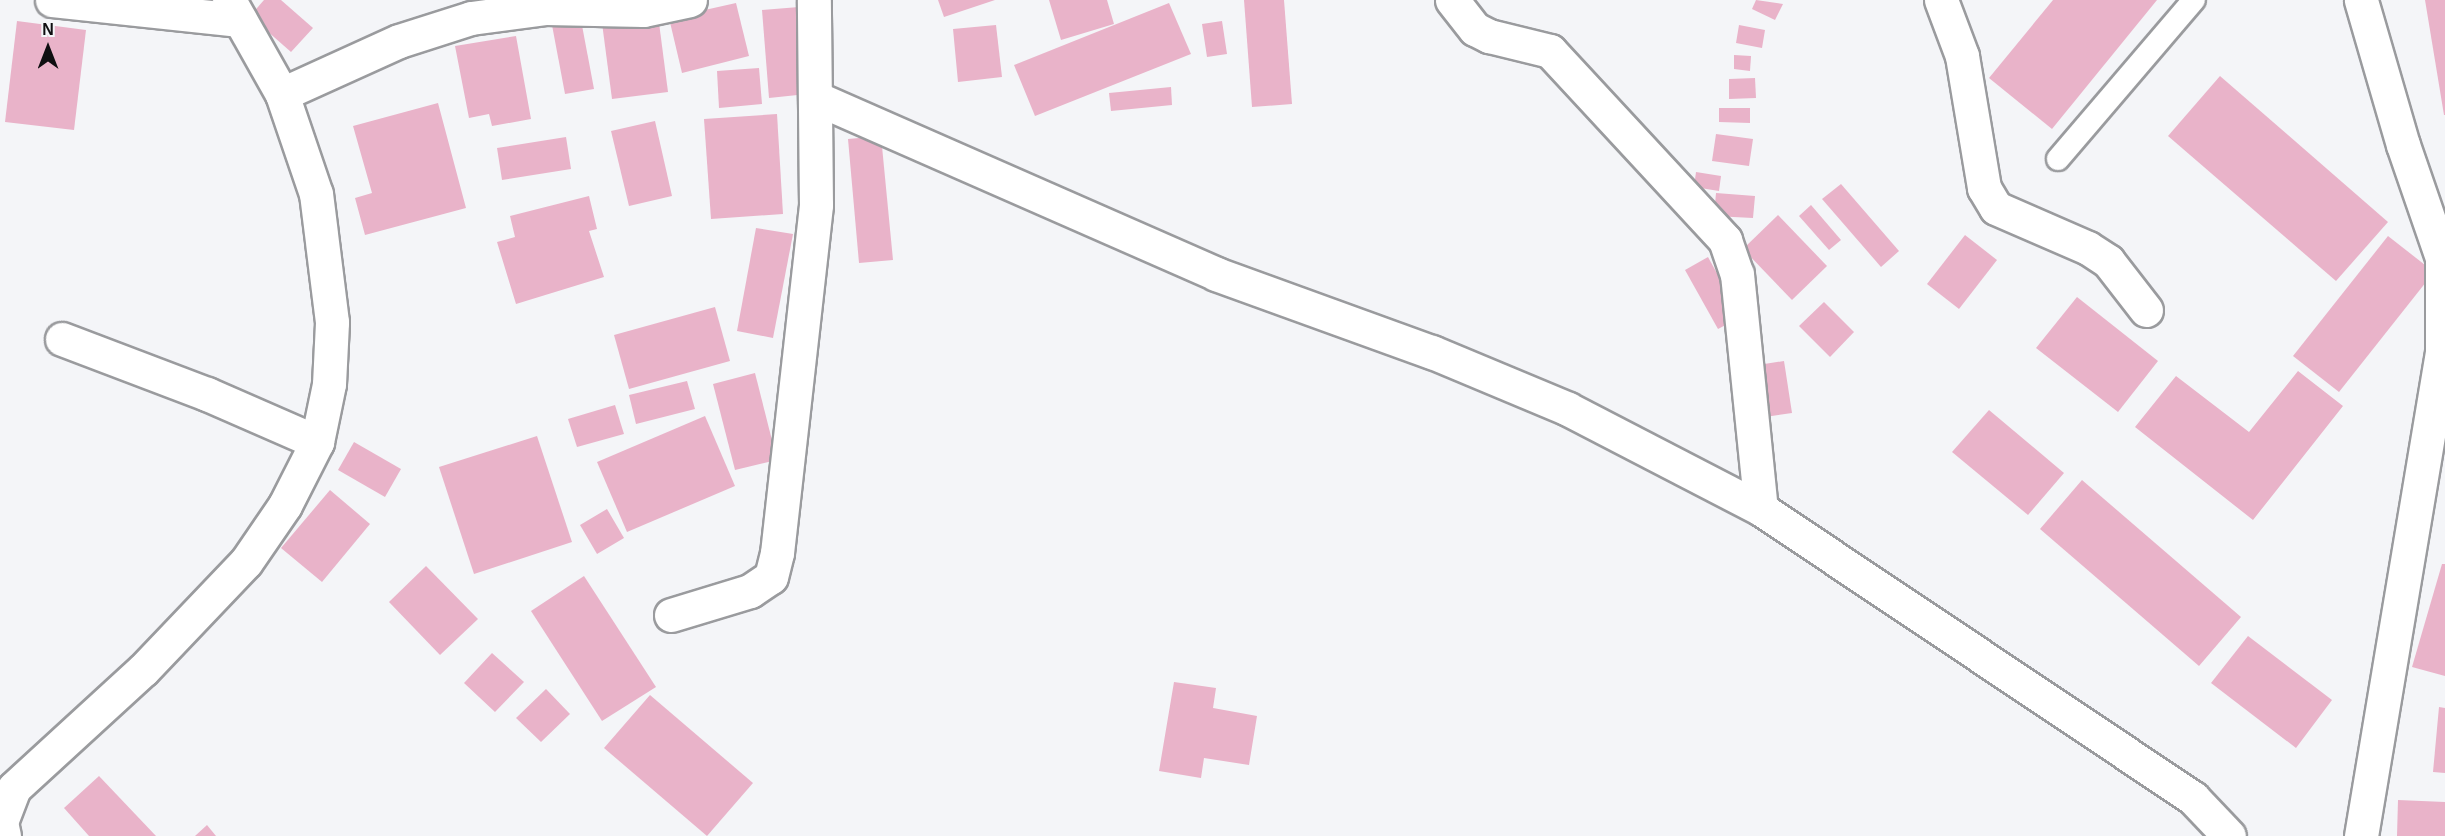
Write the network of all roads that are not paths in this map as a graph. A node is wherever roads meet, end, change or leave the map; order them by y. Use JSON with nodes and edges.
{"nodes":[{"id":1,"x":52,"y":0,"type":"edge"},
{"id":2,"x":690,"y":0,"type":"edge"},
{"id":3,"x":814,"y":0,"type":"edge"},
{"id":4,"x":1452,"y":0,"type":"edge"},
{"id":5,"x":1941,"y":0,"type":"edge"},
{"id":6,"x":2194,"y":0,"type":"edge"},
{"id":7,"x":2361,"y":0,"type":"edge"},
{"id":8,"x":234,"y":10,"type":"edge"},
{"id":9,"x":282,"y":94,"type":"junction"},
{"id":10,"x":816,"y":98,"type":"junction"},
{"id":11,"x":2058,"y":159,"type":"dead end"},
{"id":12,"x":2146,"y":310,"type":"dead end"},
{"id":13,"x":62,"y":339,"type":"dead end"},
{"id":14,"x":2443,"y":355,"type":"edge"},
{"id":15,"x":317,"y":442,"type":"junction"},
{"id":16,"x":1761,"y":509,"type":"junction"},
{"id":17,"x":671,"y":615,"type":"dead end"},
{"id":18,"x":2,"y":826,"type":"edge"},
{"id":19,"x":2229,"y":836,"type":"edge"},
{"id":20,"x":2361,"y":836,"type":"edge"}],
"edges":[{"from":1,"to":8,"type":"street"},
{"from":2,"to":9,"type":"street"},
{"from":3,"to":10,"type":"street"},
{"from":4,"to":16,"type":"street"},
{"from":5,"to":12,"type":"street"},
{"from":6,"to":11,"type":"lane"},
{"from":7,"to":14,"type":"street"},
{"from":8,"to":9,"type":"street"},
{"from":9,"to":15,"type":"street"},
{"from":10,"to":16,"type":"street"},
{"from":10,"to":17,"type":"street"},
{"from":13,"to":15,"type":"street"},
{"from":14,"to":20,"type":"street"},
{"from":15,"to":18,"type":"street"},
{"from":16,"to":19,"type":"street"}]}
